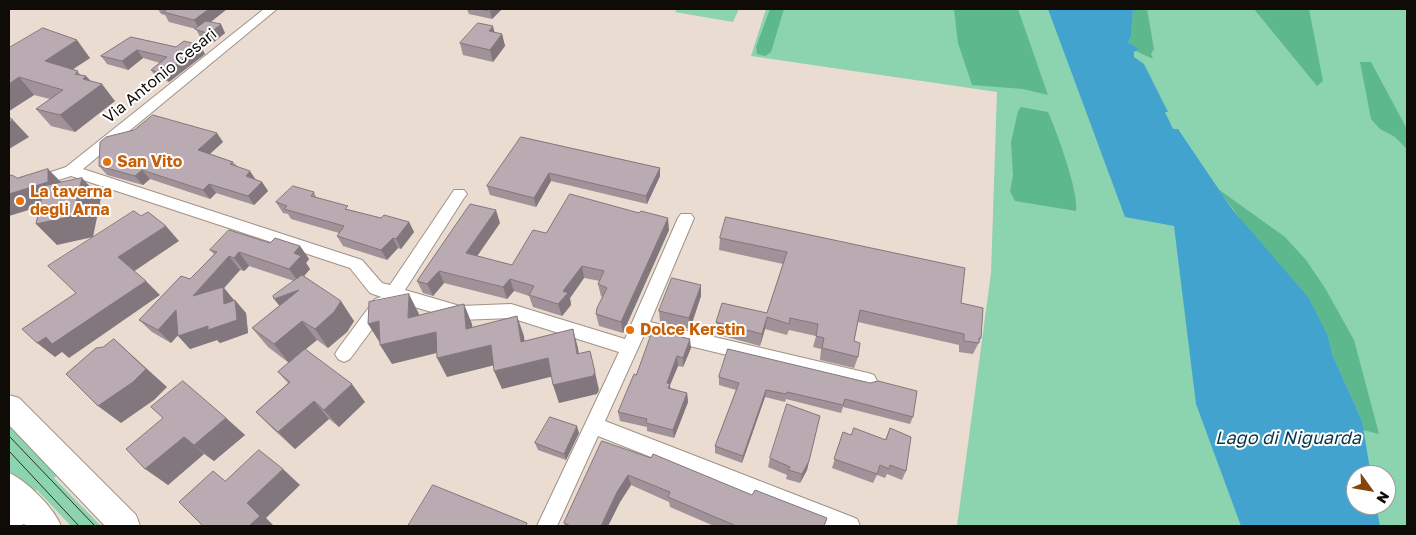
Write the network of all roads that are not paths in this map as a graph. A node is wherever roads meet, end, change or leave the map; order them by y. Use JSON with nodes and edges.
{"nodes":[{"id":1,"x":271,"y":9,"type":"edge"},
{"id":2,"x":71,"y":171,"type":"junction"},
{"id":3,"x":9,"y":191,"type":"edge"},
{"id":4,"x":459,"y":194,"type":"dead end"},
{"id":5,"x":686,"y":218,"type":"dead end"},
{"id":6,"x":391,"y":293,"type":"junction"},
{"id":7,"x":640,"y":327,"type":"junction"},
{"id":8,"x":630,"y":348,"type":"junction"},
{"id":9,"x":344,"y":354,"type":"dead end"},
{"id":10,"x":868,"y":381,"type":"edge"},
{"id":11,"x":9,"y":407,"type":"edge"},
{"id":12,"x":594,"y":426,"type":"junction"},
{"id":13,"x":125,"y":526,"type":"edge"},
{"id":14,"x":547,"y":526,"type":"edge"},
{"id":15,"x":850,"y":526,"type":"edge"}],
"edges":[{"from":1,"to":2,"type":"street","name":"Via Antonio Cesari"},
{"from":2,"to":3,"type":"street"},
{"from":2,"to":6,"type":"street"},
{"from":4,"to":6,"type":"street"},
{"from":5,"to":7,"type":"street"},
{"from":6,"to":8,"type":"street"},
{"from":6,"to":9,"type":"street"},
{"from":7,"to":8,"type":"street"},
{"from":7,"to":10,"type":"street"},
{"from":8,"to":12,"type":"street"},
{"from":11,"to":13,"type":"main road"},
{"from":12,"to":14,"type":"street"},
{"from":12,"to":15,"type":"street"}]}
